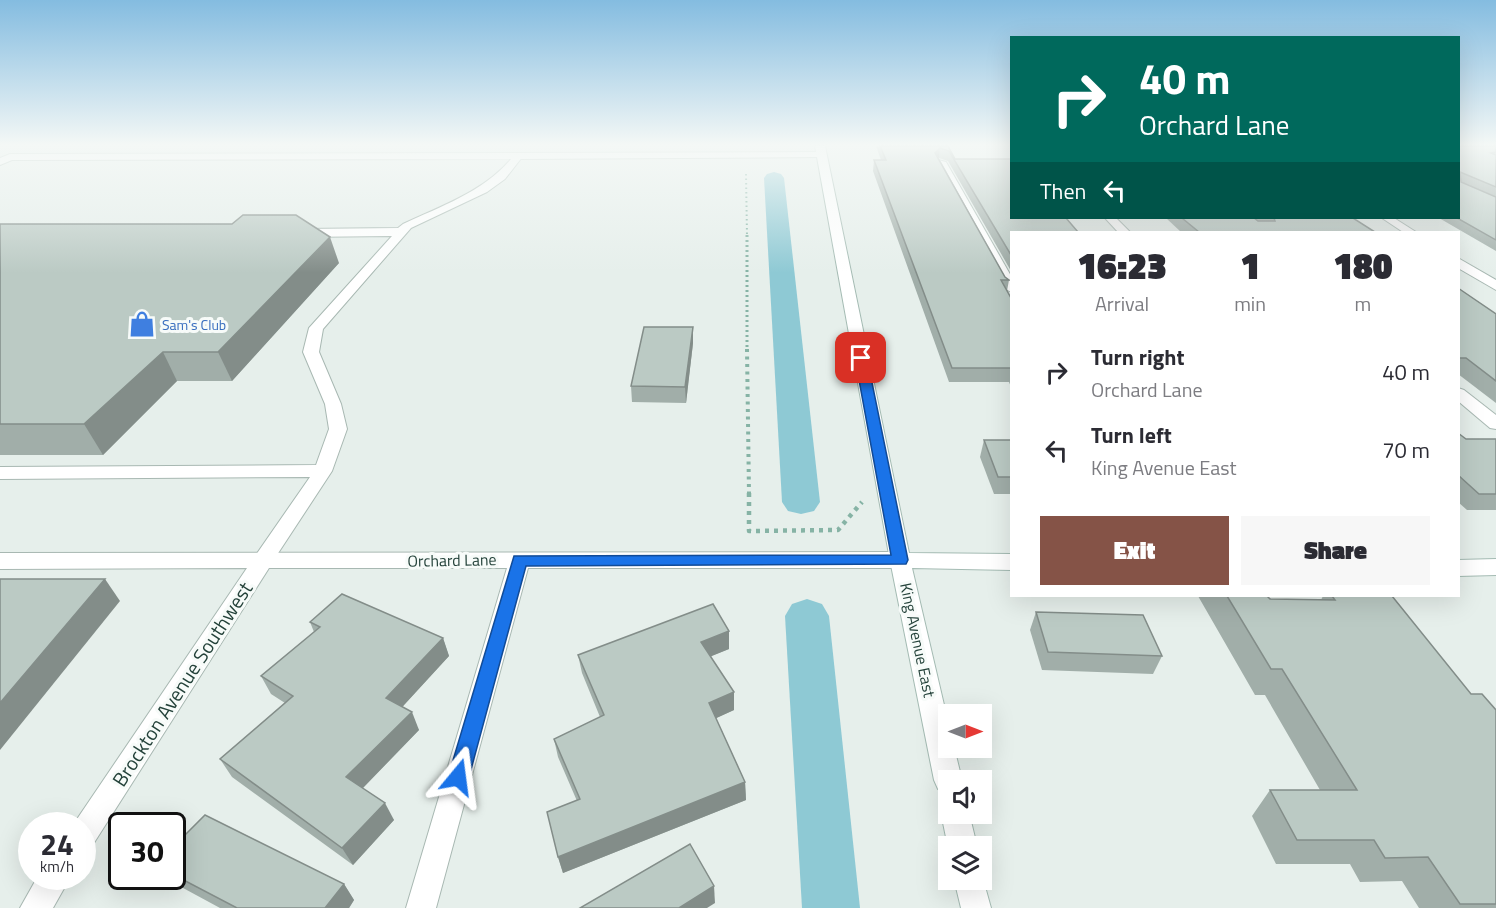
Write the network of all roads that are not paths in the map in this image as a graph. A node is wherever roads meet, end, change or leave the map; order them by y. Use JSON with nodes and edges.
{"nodes":[{"id":1,"x":485,"y":188,"type":"edge"},
{"id":2,"x":828,"y":188,"type":"edge"},
{"id":3,"x":956,"y":188,"type":"edge"},
{"id":4,"x":1111,"y":219,"type":"edge"},
{"id":5,"x":1389,"y":219,"type":"edge"},
{"id":6,"x":1123,"y":231,"type":"edge"},
{"id":7,"x":1408,"y":231,"type":"edge"},
{"id":8,"x":401,"y":232,"type":"junction"},
{"id":9,"x":283,"y":233,"type":"edge"},
{"id":10,"x":1460,"y":263,"type":"edge"},
{"id":11,"x":1010,"y":286,"type":"edge"},
{"id":12,"x":1496,"y":286,"type":"edge"},
{"id":13,"x":1460,"y":395,"type":"edge"},
{"id":14,"x":1496,"y":424,"type":"edge"},
{"id":15,"x":323,"y":471,"type":"junction"},
{"id":16,"x":0,"y":473,"type":"edge"},
{"id":17,"x":520,"y":560,"type":"junction"},
{"id":18,"x":900,"y":560,"type":"junction"},
{"id":19,"x":0,"y":561,"type":"edge"},
{"id":20,"x":262,"y":562,"type":"junction"},
{"id":21,"x":1010,"y":562,"type":"edge"},
{"id":22,"x":1496,"y":567,"type":"edge"},
{"id":23,"x":1460,"y":568,"type":"edge"},
{"id":24,"x":946,"y":770,"type":"edge"},
{"id":25,"x":96,"y":815,"type":"edge"},
{"id":26,"x":47,"y":890,"type":"edge"},
{"id":27,"x":972,"y":890,"type":"edge"},
{"id":28,"x":35,"y":908,"type":"edge"},
{"id":29,"x":421,"y":908,"type":"edge"},
{"id":30,"x":976,"y":908,"type":"edge"}],
"edges":[{"from":1,"to":8,"type":"street","name":"Brockton Avenue Southwest"},
{"from":2,"to":18,"type":"street","name":"King Avenue East"},
{"from":3,"to":11,"type":"street"},
{"from":4,"to":6,"type":"street"},
{"from":5,"to":7,"type":"street"},
{"from":8,"to":9,"type":"street"},
{"from":8,"to":15,"type":"street","name":"Brockton Avenue Southwest"},
{"from":10,"to":12,"type":"street"},
{"from":13,"to":14,"type":"street"},
{"from":15,"to":16,"type":"street"},
{"from":15,"to":20,"type":"street","name":"Brockton Avenue Southwest"},
{"from":17,"to":18,"type":"street","name":"Orchard Lane"},
{"from":17,"to":20,"type":"street","name":"Orchard Lane"},
{"from":17,"to":29,"type":"street"},
{"from":18,"to":21,"type":"street","name":"Orchard Lane"},
{"from":18,"to":24,"type":"street","name":"King Avenue East"},
{"from":19,"to":20,"type":"street","name":"Orchard Lane"},
{"from":20,"to":25,"type":"street","name":"Brockton Avenue Southwest"},
{"from":22,"to":23,"type":"street"},
{"from":26,"to":28,"type":"street"},
{"from":27,"to":30,"type":"street"}]}
